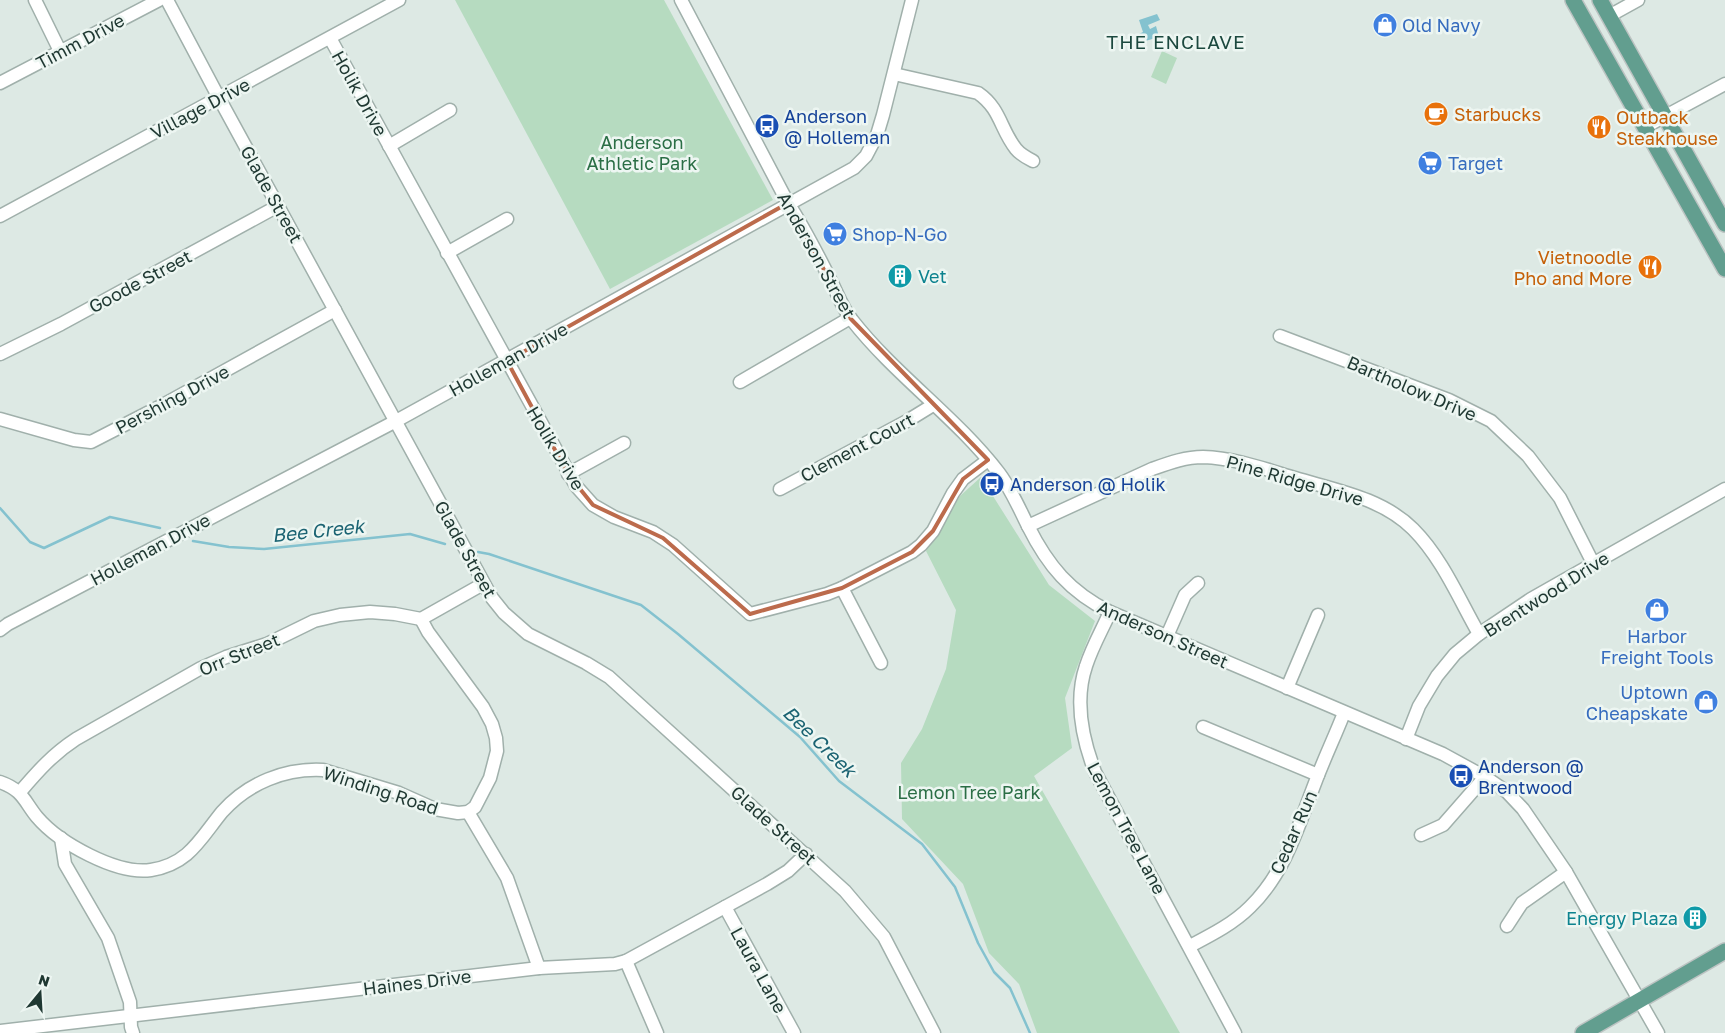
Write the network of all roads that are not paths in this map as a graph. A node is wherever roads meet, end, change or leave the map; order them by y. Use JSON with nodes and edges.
{"nodes":[{"id":1,"x":35,"y":0,"type":"edge"},
{"id":2,"x":159,"y":0,"type":"edge"},
{"id":3,"x":167,"y":0,"type":"edge"},
{"id":4,"x":399,"y":0,"type":"edge"},
{"id":5,"x":681,"y":0,"type":"edge"},
{"id":6,"x":912,"y":0,"type":"edge"},
{"id":7,"x":1573,"y":0,"type":"edge"},
{"id":8,"x":1600,"y":0,"type":"edge"},
{"id":9,"x":1638,"y":0,"type":"edge"},
{"id":10,"x":1609,"y":16,"type":"junction"},
{"id":11,"x":330,"y":38,"type":"junction"},
{"id":12,"x":60,"y":51,"type":"junction"},
{"id":13,"x":894,"y":74,"type":"junction"},
{"id":14,"x":0,"y":83,"type":"edge"},
{"id":15,"x":1725,"y":84,"type":"edge"},
{"id":16,"x":219,"y":98,"type":"junction"},
{"id":17,"x":450,"y":110,"type":"dead end"},
{"id":18,"x":1665,"y":116,"type":"junction"},
{"id":19,"x":1645,"y":127,"type":"junction"},
{"id":20,"x":389,"y":146,"type":"junction"},
{"id":21,"x":1032,"y":161,"type":"dead end"},
{"id":22,"x":788,"y":203,"type":"junction"},
{"id":23,"x":278,"y":206,"type":"junction"},
{"id":24,"x":0,"y":216,"type":"edge"},
{"id":25,"x":506,"y":220,"type":"dead end"},
{"id":26,"x":1725,"y":224,"type":"edge"},
{"id":27,"x":448,"y":253,"type":"junction"},
{"id":28,"x":1725,"y":269,"type":"edge"},
{"id":29,"x":335,"y":310,"type":"junction"},
{"id":30,"x":850,"y":318,"type":"junction"},
{"id":31,"x":1280,"y":336,"type":"dead end"},
{"id":32,"x":0,"y":354,"type":"edge"},
{"id":33,"x":506,"y":361,"type":"junction"},
{"id":34,"x":740,"y":382,"type":"dead end"},
{"id":35,"x":933,"y":405,"type":"junction"},
{"id":36,"x":0,"y":419,"type":"edge"},
{"id":37,"x":396,"y":421,"type":"junction"},
{"id":38,"x":624,"y":444,"type":"dead end"},
{"id":39,"x":988,"y":460,"type":"junction"},
{"id":40,"x":568,"y":474,"type":"junction"},
{"id":41,"x":780,"y":489,"type":"dead end"},
{"id":42,"x":1725,"y":489,"type":"edge"},
{"id":43,"x":1028,"y":526,"type":"junction"},
{"id":44,"x":1593,"y":563,"type":"junction"},
{"id":45,"x":1198,"y":583,"type":"dead end"},
{"id":46,"x":483,"y":584,"type":"junction"},
{"id":47,"x":842,"y":588,"type":"junction"},
{"id":48,"x":1110,"y":612,"type":"junction"},
{"id":49,"x":1318,"y":615,"type":"dead end"},
{"id":50,"x":421,"y":619,"type":"junction"},
{"id":51,"x":0,"y":630,"type":"edge"},
{"id":52,"x":1480,"y":634,"type":"junction"},
{"id":53,"x":1166,"y":636,"type":"junction"},
{"id":54,"x":881,"y":663,"type":"dead end"},
{"id":55,"x":1287,"y":688,"type":"junction"},
{"id":56,"x":1344,"y":713,"type":"junction"},
{"id":57,"x":1203,"y":727,"type":"dead end"},
{"id":58,"x":1406,"y":739,"type":"junction"},
{"id":59,"x":1318,"y":775,"type":"junction"},
{"id":60,"x":1485,"y":777,"type":"junction"},
{"id":61,"x":0,"y":782,"type":"edge"},
{"id":62,"x":20,"y":792,"type":"junction"},
{"id":63,"x":468,"y":812,"type":"junction"},
{"id":64,"x":1421,"y":835,"type":"dead end"},
{"id":65,"x":61,"y":838,"type":"junction"},
{"id":66,"x":806,"y":854,"type":"junction"},
{"id":67,"x":1566,"y":872,"type":"junction"},
{"id":68,"x":725,"y":907,"type":"junction"},
{"id":69,"x":1507,"y":926,"type":"dead end"},
{"id":70,"x":1190,"y":946,"type":"junction"},
{"id":71,"x":1725,"y":951,"type":"edge"},
{"id":72,"x":626,"y":961,"type":"junction"},
{"id":73,"x":539,"y":968,"type":"junction"},
{"id":74,"x":1640,"y":1000,"type":"junction"},
{"id":75,"x":130,"y":1015,"type":"junction"},
{"id":76,"x":0,"y":1031,"type":"edge"},
{"id":77,"x":133,"y":1033,"type":"edge"},
{"id":78,"x":657,"y":1033,"type":"edge"},
{"id":79,"x":794,"y":1033,"type":"edge"},
{"id":80,"x":934,"y":1033,"type":"edge"},
{"id":81,"x":1235,"y":1033,"type":"edge"},
{"id":82,"x":1583,"y":1033,"type":"edge"},
{"id":83,"x":1658,"y":1033,"type":"edge"}],
"edges":[{"from":1,"to":12,"type":"street"},
{"from":2,"to":12,"type":"street","name":"Timm Drive"},
{"from":3,"to":16,"type":"street","name":"Glade Street"},
{"from":4,"to":11,"type":"street","name":"Village Drive"},
{"from":5,"to":22,"type":"street","name":"Anderson Street"},
{"from":6,"to":13,"type":"street","name":"Holleman Drive"},
{"from":7,"to":19,"type":"main road"},
{"from":8,"to":10,"type":"main road"},
{"from":9,"to":10,"type":"street"},
{"from":10,"to":18,"type":"main road"},
{"from":11,"to":16,"type":"street","name":"Village Drive"},
{"from":11,"to":20,"type":"street","name":"Holik Drive"},
{"from":12,"to":14,"type":"street","name":"Timm Drive"},
{"from":13,"to":21,"type":"street"},
{"from":13,"to":22,"type":"street","name":"Holleman Drive"},
{"from":15,"to":18,"type":"street"},
{"from":16,"to":23,"type":"street","name":"Glade Street"},
{"from":16,"to":24,"type":"street","name":"Village Drive"},
{"from":17,"to":20,"type":"street"},
{"from":18,"to":19,"type":"street"},
{"from":18,"to":26,"type":"main road"},
{"from":19,"to":28,"type":"main road"},
{"from":20,"to":27,"type":"street","name":"Holik Drive"},
{"from":22,"to":30,"type":"street","name":"Anderson Street"},
{"from":22,"to":33,"type":"street","name":"Holleman Drive"},
{"from":23,"to":29,"type":"street","name":"Glade Street"},
{"from":23,"to":32,"type":"street","name":"Goode Street"},
{"from":25,"to":27,"type":"street"},
{"from":27,"to":33,"type":"street","name":"Holik Drive"},
{"from":29,"to":36,"type":"street","name":"Pershing Drive"},
{"from":29,"to":37,"type":"street","name":"Glade Street"},
{"from":30,"to":34,"type":"street"},
{"from":30,"to":35,"type":"street","name":"Anderson Street"},
{"from":31,"to":44,"type":"street","name":"Bartholow Drive"},
{"from":33,"to":37,"type":"street","name":"Holleman Drive"},
{"from":33,"to":40,"type":"street","name":"Holik Drive"},
{"from":35,"to":39,"type":"street","name":"Anderson Street"},
{"from":35,"to":41,"type":"street","name":"Clement Court"},
{"from":37,"to":46,"type":"street","name":"Glade Street"},
{"from":37,"to":51,"type":"street","name":"Holleman Drive"},
{"from":38,"to":40,"type":"street"},
{"from":39,"to":43,"type":"street","name":"Anderson Street"},
{"from":39,"to":47,"type":"street","name":"Holik Drive"},
{"from":40,"to":47,"type":"street","name":"Holik Drive"},
{"from":42,"to":44,"type":"street","name":"Brentwood Drive"},
{"from":43,"to":48,"type":"street","name":"Anderson Street"},
{"from":43,"to":52,"type":"street","name":"Pine Ridge Drive"},
{"from":44,"to":52,"type":"street","name":"Brentwood Drive"},
{"from":45,"to":53,"type":"street"},
{"from":46,"to":50,"type":"street"},
{"from":46,"to":66,"type":"street","name":"Glade Street"},
{"from":47,"to":54,"type":"street"},
{"from":48,"to":53,"type":"street","name":"Anderson Street"},
{"from":48,"to":70,"type":"street","name":"Lemon Tree Lane"},
{"from":49,"to":55,"type":"street"},
{"from":50,"to":62,"type":"street","name":"Orr Street"},
{"from":50,"to":63,"type":"street"},
{"from":52,"to":58,"type":"street","name":"Brentwood Drive"},
{"from":53,"to":55,"type":"street","name":"Anderson Street"},
{"from":55,"to":56,"type":"street","name":"Anderson Street"},
{"from":56,"to":58,"type":"street","name":"Anderson Street"},
{"from":56,"to":59,"type":"street","name":"Cedar Run"},
{"from":57,"to":59,"type":"street"},
{"from":58,"to":60,"type":"street","name":"Anderson Street"},
{"from":59,"to":70,"type":"street","name":"Cedar Run"},
{"from":60,"to":64,"type":"street"},
{"from":60,"to":67,"type":"street","name":"Anderson Street"},
{"from":61,"to":62,"type":"street","name":"Winding Road"},
{"from":62,"to":65,"type":"street","name":"Winding Road"},
{"from":63,"to":65,"type":"street","name":"Winding Road"},
{"from":63,"to":73,"type":"street"},
{"from":65,"to":75,"type":"street"},
{"from":66,"to":68,"type":"street","name":"Haines Drive"},
{"from":66,"to":80,"type":"street","name":"Glade Street"},
{"from":67,"to":69,"type":"street"},
{"from":67,"to":74,"type":"street","name":"Anderson Street"},
{"from":68,"to":72,"type":"street","name":"Haines Drive"},
{"from":68,"to":79,"type":"street","name":"Laura Lane"},
{"from":70,"to":81,"type":"street","name":"Lemon Tree Lane"},
{"from":71,"to":74,"type":"main road"},
{"from":72,"to":73,"type":"street","name":"Haines Drive"},
{"from":72,"to":78,"type":"street"},
{"from":73,"to":75,"type":"street","name":"Haines Drive"},
{"from":74,"to":82,"type":"main road"},
{"from":74,"to":83,"type":"street","name":"Anderson Street"},
{"from":75,"to":76,"type":"street","name":"Haines Drive"},
{"from":75,"to":77,"type":"street"}]}
